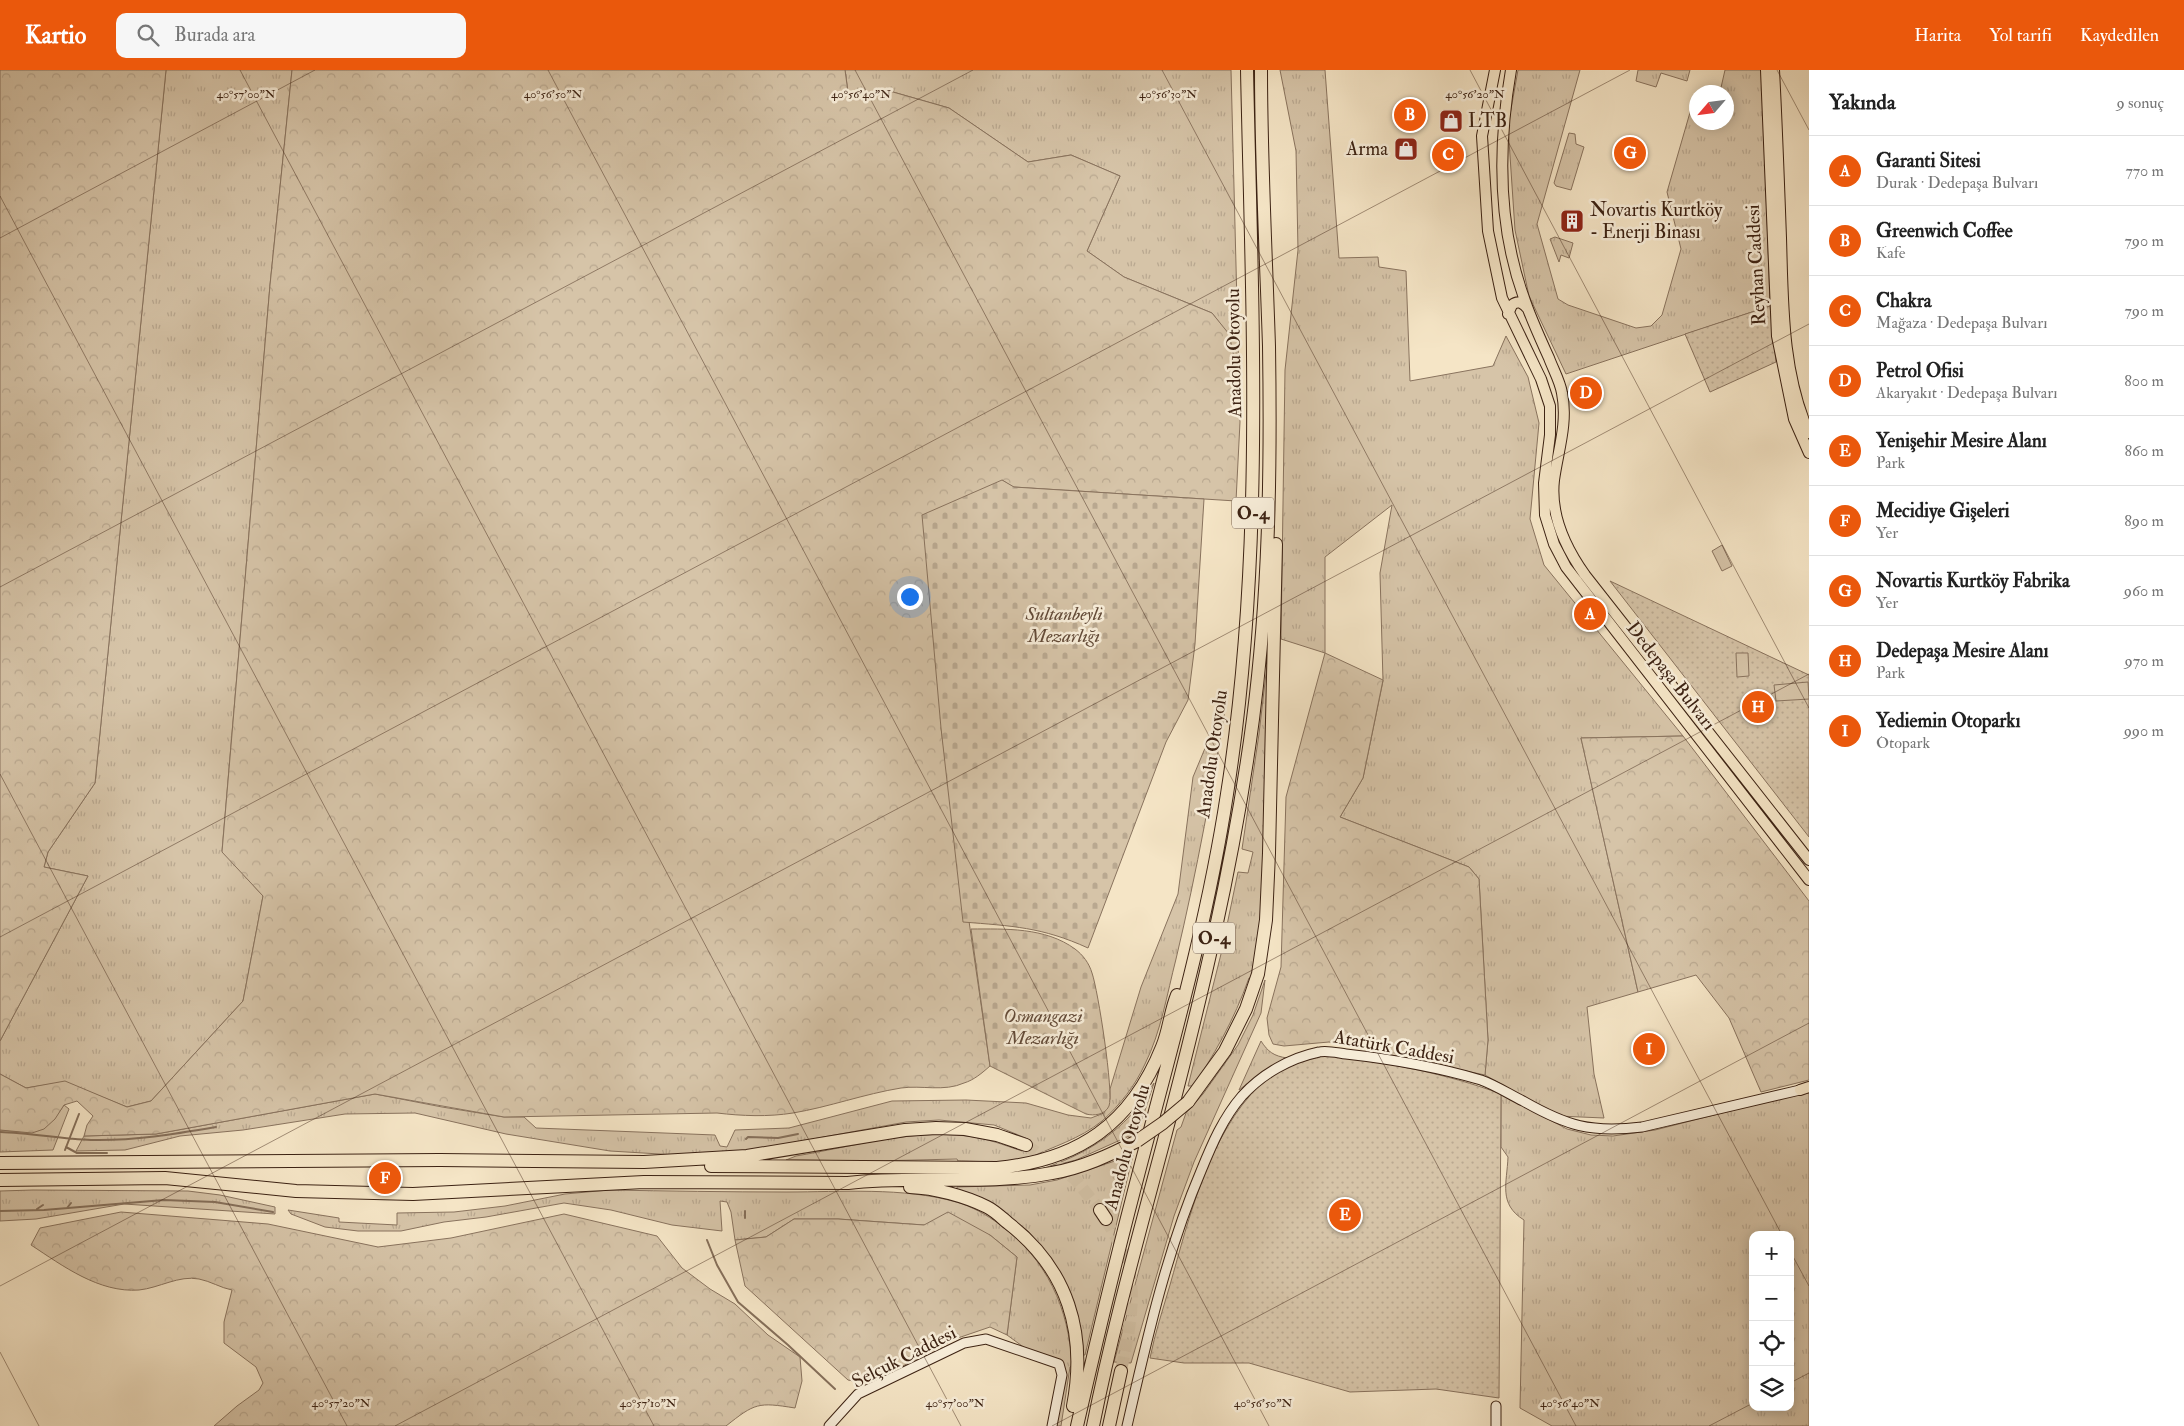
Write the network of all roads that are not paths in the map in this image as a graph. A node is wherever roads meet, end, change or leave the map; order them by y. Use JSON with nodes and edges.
{"nodes":[{"id":1,"x":1247,"y":70,"type":"edge"},
{"id":2,"x":1262,"y":70,"type":"edge"},
{"id":3,"x":1495,"y":70,"type":"edge"},
{"id":4,"x":1511,"y":70,"type":"edge"},
{"id":5,"x":1766,"y":70,"type":"edge"},
{"id":6,"x":1774,"y":70,"type":"edge"},
{"id":7,"x":1485,"y":115,"type":"junction"},
{"id":8,"x":1503,"y":120,"type":"junction"},
{"id":9,"x":1482,"y":142,"type":"junction"},
{"id":10,"x":1502,"y":147,"type":"junction"},
{"id":11,"x":1518,"y":278,"type":"junction"},
{"id":12,"x":1498,"y":282,"type":"junction"},
{"id":13,"x":1528,"y":309,"type":"junction"},
{"id":14,"x":1508,"y":314,"type":"junction"},
{"id":15,"x":1809,"y":434,"type":"edge"},
{"id":16,"x":1270,"y":440,"type":"junction"},
{"id":17,"x":1809,"y":453,"type":"edge"},
{"id":18,"x":1809,"y":860,"type":"edge"},
{"id":19,"x":1809,"y":880,"type":"edge"},
{"id":20,"x":1196,"y":952,"type":"junction"},
{"id":21,"x":1806,"y":1089,"type":"edge"},
{"id":22,"x":1026,"y":1145,"type":"tunnel mouth"},
{"id":23,"x":644,"y":1162,"type":"junction"},
{"id":24,"x":0,"y":1163,"type":"edge"},
{"id":25,"x":0,"y":1180,"type":"edge"},
{"id":26,"x":848,"y":1182,"type":"junction"},
{"id":27,"x":1121,"y":1371,"type":"tunnel mouth"},
{"id":28,"x":1496,"y":1406,"type":"dead end"},
{"id":29,"x":829,"y":1426,"type":"edge"},
{"id":30,"x":1052,"y":1426,"type":"edge"},
{"id":31,"x":1069,"y":1426,"type":"edge"},
{"id":32,"x":1077,"y":1426,"type":"edge"},
{"id":33,"x":1093,"y":1426,"type":"edge"},
{"id":34,"x":1109,"y":1426,"type":"edge"},
{"id":35,"x":1127,"y":1426,"type":"edge"},
{"id":36,"x":1496,"y":1426,"type":"edge"}],
"edges":[{"from":1,"to":20,"type":"highway","name":"Anadolu Otoyolu","number":"O-4"},
{"from":2,"to":16,"type":"highway","name":"Anadolu Otoyolu","number":"O-4"},
{"from":3,"to":7,"type":"main road","name":"Dedepaşa Bulvarı"},
{"from":4,"to":8,"type":"main road","name":"Dedepaşa Bulvarı"},
{"from":5,"to":17,"type":"main road","name":"Reyhan Caddesi"},
{"from":6,"to":15,"type":"main road","name":"Reyhan Caddesi"},
{"from":7,"to":8,"type":"main road"},
{"from":7,"to":9,"type":"main road","name":"Dedepaşa Bulvarı"},
{"from":8,"to":10,"type":"main road","name":"Dedepaşa Bulvarı"},
{"from":9,"to":10,"type":"main road"},
{"from":9,"to":12,"type":"main road","name":"Dedepaşa Bulvarı"},
{"from":10,"to":11,"type":"main road","name":"Dedepaşa Bulvarı"},
{"from":11,"to":12,"type":"main road"},
{"from":11,"to":13,"type":"main road","name":"Dedepaşa Bulvarı"},
{"from":12,"to":14,"type":"main road","name":"Dedepaşa Bulvarı"},
{"from":13,"to":14,"type":"main road"},
{"from":13,"to":18,"type":"main road","name":"Dedepaşa Bulvarı"},
{"from":14,"to":19,"type":"main road","name":"Dedepaşa Bulvarı"},
{"from":16,"to":26,"type":"highway","bridge":true},
{"from":16,"to":33,"type":"highway","name":"Anadolu Otoyolu","number":"O-4"},
{"from":20,"to":23,"type":"highway"},
{"from":20,"to":32,"type":"highway","name":"Anadolu Otoyolu","number":"O-4"},
{"from":21,"to":35,"type":"street","name":"Atatürk Caddesi"},
{"from":22,"to":23,"type":"highway"},
{"from":23,"to":24,"type":"highway"},
{"from":25,"to":26,"type":"highway"},
{"from":26,"to":31,"type":"highway"},
{"from":27,"to":34,"type":"highway"},
{"from":28,"to":36,"type":"street"},
{"from":29,"to":30,"type":"street","name":"Selçuk Caddesi"}]}
